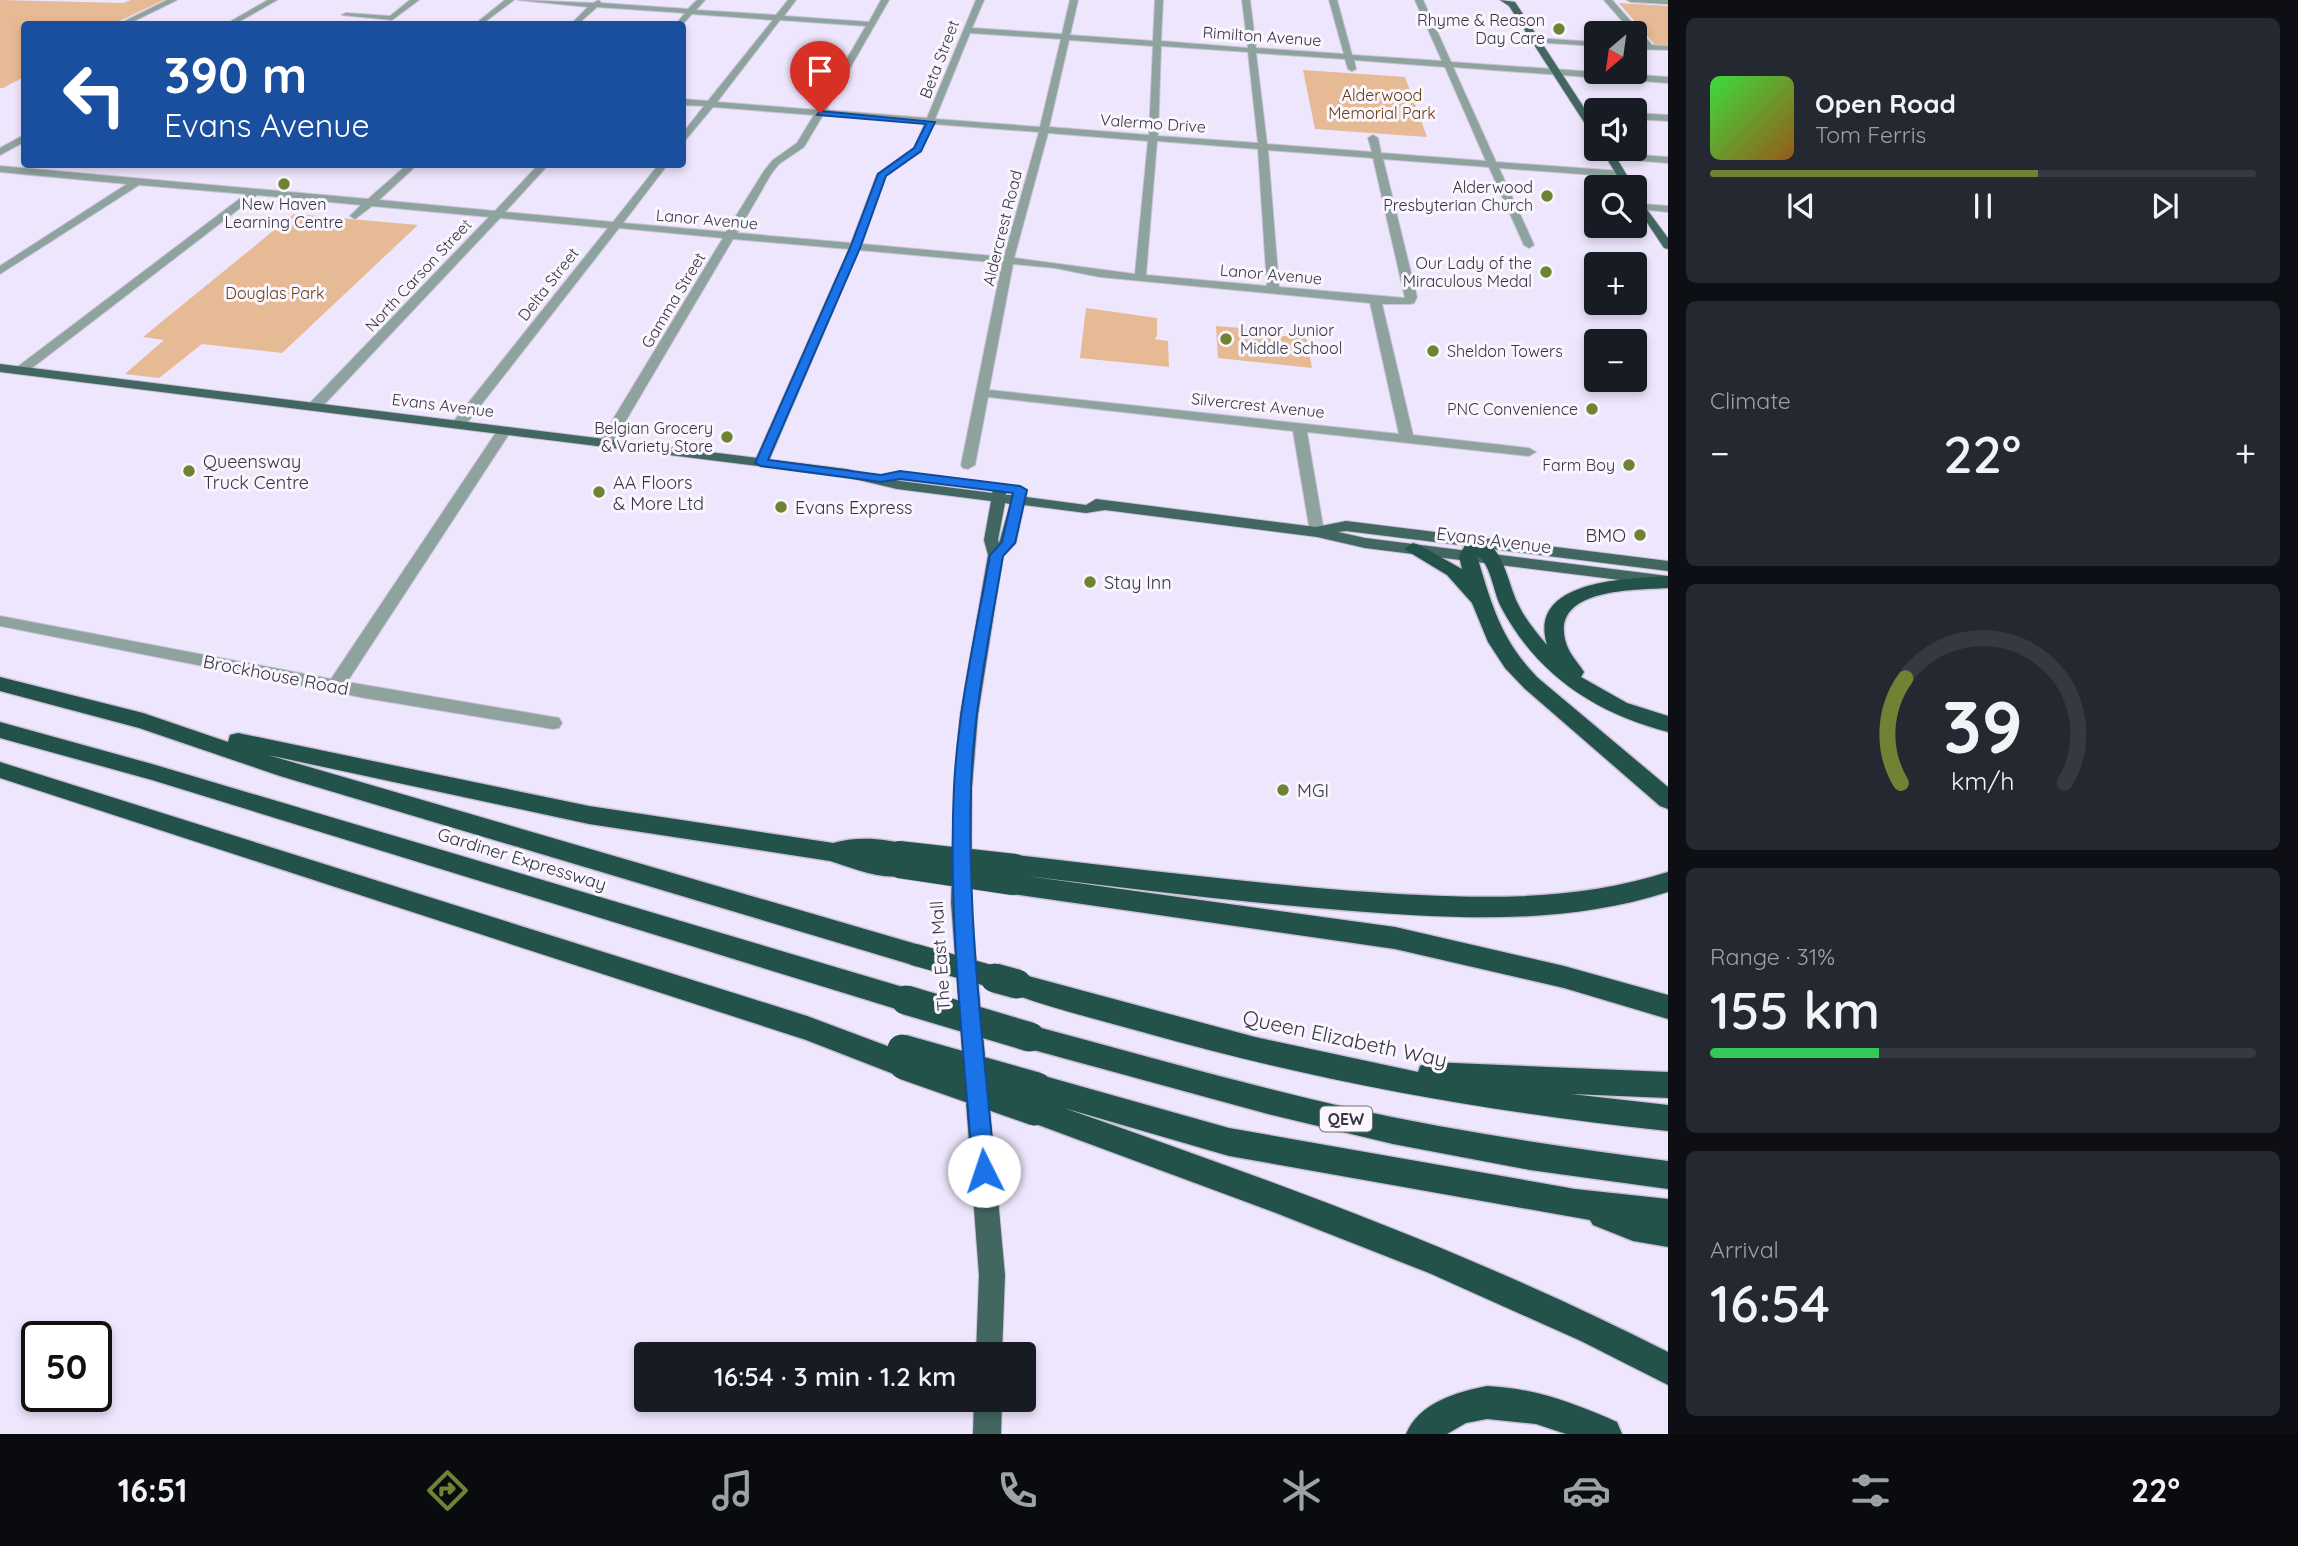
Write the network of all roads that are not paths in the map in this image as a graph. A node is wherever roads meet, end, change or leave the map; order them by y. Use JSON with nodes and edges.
{"nodes":[{"id":1,"x":173,"y":0,"type":"edge"},
{"id":2,"x":273,"y":0,"type":"edge"},
{"id":3,"x":415,"y":0,"type":"edge"},
{"id":4,"x":510,"y":0,"type":"edge"},
{"id":5,"x":522,"y":0,"type":"edge"},
{"id":6,"x":701,"y":0,"type":"edge"},
{"id":7,"x":792,"y":0,"type":"edge"},
{"id":8,"x":885,"y":0,"type":"edge"},
{"id":9,"x":980,"y":0,"type":"edge"},
{"id":10,"x":1074,"y":0,"type":"edge"},
{"id":11,"x":1159,"y":0,"type":"edge"},
{"id":12,"x":1245,"y":0,"type":"edge"},
{"id":13,"x":1333,"y":0,"type":"edge"},
{"id":14,"x":1419,"y":0,"type":"edge"},
{"id":15,"x":1608,"y":0,"type":"edge"},
{"id":16,"x":1631,"y":0,"type":"edge"},
{"id":17,"x":1510,"y":1,"type":"edge"},
{"id":18,"x":1668,"y":2,"type":"edge"},
{"id":19,"x":598,"y":3,"type":"edge"},
{"id":20,"x":691,"y":12,"type":"junction"},
{"id":21,"x":346,"y":15,"type":"dead end"},
{"id":22,"x":778,"y":18,"type":"junction"},
{"id":23,"x":129,"y":21,"type":"edge"},
{"id":24,"x":235,"y":21,"type":"edge"},
{"id":25,"x":482,"y":21,"type":"edge"},
{"id":26,"x":577,"y":21,"type":"edge"},
{"id":27,"x":681,"y":21,"type":"edge"},
{"id":28,"x":871,"y":24,"type":"junction"},
{"id":29,"x":967,"y":30,"type":"junction"},
{"id":30,"x":1066,"y":37,"type":"junction"},
{"id":31,"x":1535,"y":40,"type":"junction"},
{"id":32,"x":1156,"y":43,"type":"junction"},
{"id":33,"x":1584,"y":43,"type":"edge"},
{"id":34,"x":1649,"y":47,"type":"joint"},
{"id":35,"x":1668,"y":48,"type":"edge"},
{"id":36,"x":1252,"y":50,"type":"junction"},
{"id":37,"x":1349,"y":56,"type":"junction"},
{"id":38,"x":1449,"y":63,"type":"junction"},
{"id":39,"x":1352,"y":69,"type":"dead end"},
{"id":40,"x":1555,"y":71,"type":"junction"},
{"id":41,"x":1668,"y":80,"type":"edge"},
{"id":42,"x":686,"y":102,"type":"edge"},
{"id":43,"x":712,"y":104,"type":"junction"},
{"id":44,"x":1582,"y":112,"type":"joint"},
{"id":45,"x":820,"y":113,"type":"junction"},
{"id":46,"x":1584,"y":115,"type":"edge"},
{"id":47,"x":1647,"y":117,"type":"edge"},
{"id":48,"x":1668,"y":118,"type":"edge"},
{"id":49,"x":931,"y":122,"type":"junction"},
{"id":50,"x":1044,"y":131,"type":"junction"},
{"id":51,"x":686,"y":136,"type":"edge"},
{"id":52,"x":1373,"y":138,"type":"dead end"},
{"id":53,"x":1153,"y":139,"type":"junction"},
{"id":54,"x":21,"y":140,"type":"edge"},
{"id":55,"x":1264,"y":147,"type":"junction"},
{"id":56,"x":0,"y":152,"type":"edge"},
{"id":57,"x":1376,"y":156,"type":"junction"},
{"id":58,"x":1647,"y":157,"type":"edge"},
{"id":59,"x":1668,"y":160,"type":"edge"},
{"id":60,"x":1613,"y":161,"type":"edge"},
{"id":61,"x":1494,"y":165,"type":"junction"},
{"id":62,"x":409,"y":168,"type":"edge"},
{"id":63,"x":541,"y":168,"type":"edge"},
{"id":64,"x":661,"y":168,"type":"edge"},
{"id":65,"x":0,"y":169,"type":"edge"},
{"id":66,"x":1621,"y":174,"type":"joint"},
{"id":67,"x":138,"y":181,"type":"junction"},
{"id":68,"x":256,"y":192,"type":"junction"},
{"id":69,"x":370,"y":203,"type":"junction"},
{"id":70,"x":1647,"y":207,"type":"edge"},
{"id":71,"x":1668,"y":209,"type":"edge"},
{"id":72,"x":1647,"y":213,"type":"edge"},
{"id":73,"x":496,"y":215,"type":"junction"},
{"id":74,"x":355,"y":216,"type":"dead end"},
{"id":75,"x":614,"y":226,"type":"junction"},
{"id":76,"x":729,"y":237,"type":"junction"},
{"id":77,"x":1529,"y":245,"type":"dead end"},
{"id":78,"x":1668,"y":246,"type":"edge"},
{"id":79,"x":855,"y":248,"type":"junction"},
{"id":80,"x":1008,"y":261,"type":"junction"},
{"id":81,"x":0,"y":271,"type":"edge"},
{"id":82,"x":1140,"y":278,"type":"junction"},
{"id":83,"x":1273,"y":290,"type":"junction"},
{"id":84,"x":1375,"y":300,"type":"junction"},
{"id":85,"x":0,"y":369,"type":"edge"},
{"id":86,"x":20,"y":371,"type":"junction"},
{"id":87,"x":982,"y":393,"type":"junction"},
{"id":88,"x":313,"y":407,"type":"junction"},
{"id":89,"x":458,"y":425,"type":"junction"},
{"id":90,"x":1299,"y":426,"type":"junction"},
{"id":91,"x":504,"y":431,"type":"junction"},
{"id":92,"x":1406,"y":438,"type":"junction"},
{"id":93,"x":605,"y":444,"type":"junction"},
{"id":94,"x":1530,"y":452,"type":"dead end"},
{"id":95,"x":761,"y":463,"type":"junction"},
{"id":96,"x":968,"y":465,"type":"dead end"},
{"id":97,"x":999,"y":493,"type":"junction"},
{"id":98,"x":1019,"y":495,"type":"junction"},
{"id":99,"x":1317,"y":532,"type":"junction"},
{"id":100,"x":1413,"y":549,"type":"junction"},
{"id":101,"x":1471,"y":549,"type":"junction"},
{"id":102,"x":996,"y":555,"type":"junction"},
{"id":103,"x":1492,"y":559,"type":"junction"},
{"id":104,"x":1668,"y":566,"type":"edge"},
{"id":105,"x":1668,"y":582,"type":"edge"},
{"id":106,"x":1483,"y":609,"type":"junction"},
{"id":107,"x":0,"y":621,"type":"edge"},
{"id":108,"x":0,"y":684,"type":"edge"},
{"id":109,"x":336,"y":685,"type":"junction"},
{"id":110,"x":1601,"y":697,"type":"junction"},
{"id":111,"x":143,"y":721,"type":"junction"},
{"id":112,"x":554,"y":723,"type":"dead end"},
{"id":113,"x":1668,"y":724,"type":"edge"},
{"id":114,"x":0,"y":730,"type":"edge"},
{"id":115,"x":0,"y":770,"type":"edge"},
{"id":116,"x":1668,"y":800,"type":"edge"},
{"id":117,"x":1014,"y":874,"type":"junction"},
{"id":118,"x":1668,"y":882,"type":"edge"},
{"id":119,"x":1017,"y":984,"type":"joint"},
{"id":120,"x":1668,"y":1007,"type":"edge"},
{"id":121,"x":1362,"y":1073,"type":"junction"},
{"id":122,"x":1668,"y":1085,"type":"edge"},
{"id":123,"x":1036,"y":1099,"type":"junction"},
{"id":124,"x":1668,"y":1118,"type":"edge"},
{"id":125,"x":1668,"y":1175,"type":"edge"},
{"id":126,"x":1575,"y":1204,"type":"junction"},
{"id":127,"x":1668,"y":1213,"type":"edge"},
{"id":128,"x":1668,"y":1232,"type":"edge"},
{"id":129,"x":989,"y":1342,"type":"edge"},
{"id":130,"x":1668,"y":1369,"type":"edge"},
{"id":131,"x":988,"y":1412,"type":"edge"},
{"id":132,"x":987,"y":1434,"type":"edge"},
{"id":133,"x":1423,"y":1434,"type":"edge"},
{"id":134,"x":1605,"y":1434,"type":"edge"}],
"edges":[{"from":1,"to":23,"type":"street"},
{"from":2,"to":24,"type":"street"},
{"from":3,"to":21,"type":"street"},
{"from":4,"to":25,"type":"street"},
{"from":5,"to":19,"type":"street"},
{"from":6,"to":20,"type":"street"},
{"from":7,"to":22,"type":"street"},
{"from":8,"to":28,"type":"street","name":"Gamma Street"},
{"from":9,"to":29,"type":"street","name":"Beta Street"},
{"from":10,"to":30,"type":"street","name":"Aldercrest Road"},
{"from":11,"to":32,"type":"street"},
{"from":12,"to":36,"type":"street"},
{"from":13,"to":37,"type":"street"},
{"from":14,"to":38,"type":"street"},
{"from":15,"to":34,"type":"street"},
{"from":16,"to":18,"type":"street"},
{"from":17,"to":31,"type":"main road"},
{"from":19,"to":20,"type":"street"},
{"from":19,"to":26,"type":"street"},
{"from":20,"to":22,"type":"street"},
{"from":20,"to":27,"type":"street"},
{"from":22,"to":28,"type":"street"},
{"from":22,"to":43,"type":"street"},
{"from":28,"to":45,"type":"street","name":"Gamma Street"},
{"from":29,"to":30,"type":"street","name":"Rimilton Avenue"},
{"from":29,"to":49,"type":"street","name":"Beta Street"},
{"from":30,"to":32,"type":"street","name":"Rimilton Avenue"},
{"from":30,"to":50,"type":"street","name":"Aldercrest Road"},
{"from":31,"to":33,"type":"street"},
{"from":31,"to":40,"type":"main road"},
{"from":32,"to":36,"type":"street","name":"Rimilton Avenue"},
{"from":32,"to":53,"type":"street"},
{"from":34,"to":35,"type":"street"},
{"from":36,"to":37,"type":"street","name":"Rimilton Avenue"},
{"from":36,"to":55,"type":"street"},
{"from":37,"to":38,"type":"street","name":"Rimilton Avenue"},
{"from":37,"to":39,"type":"street"},
{"from":38,"to":40,"type":"street","name":"Rimilton Avenue"},
{"from":38,"to":61,"type":"street"},
{"from":40,"to":41,"type":"street","name":"Rimilton Avenue"},
{"from":40,"to":44,"type":"main road"},
{"from":42,"to":43,"type":"street","name":"Valermo Drive"},
{"from":43,"to":45,"type":"street","name":"Valermo Drive"},
{"from":43,"to":51,"type":"street"},
{"from":44,"to":46,"type":"main road"},
{"from":45,"to":49,"type":"street","name":"Valermo Drive"},
{"from":45,"to":76,"type":"street","name":"Gamma Street"},
{"from":47,"to":48,"type":"street"},
{"from":49,"to":50,"type":"street","name":"Valermo Drive"},
{"from":49,"to":79,"type":"street","name":"Beta Street"},
{"from":50,"to":53,"type":"street","name":"Valermo Drive"},
{"from":50,"to":80,"type":"street","name":"Aldercrest Road"},
{"from":52,"to":57,"type":"street"},
{"from":53,"to":55,"type":"street","name":"Valermo Drive"},
{"from":53,"to":82,"type":"street"},
{"from":54,"to":56,"type":"street"},
{"from":55,"to":57,"type":"street","name":"Valermo Drive"},
{"from":55,"to":83,"type":"street"},
{"from":57,"to":61,"type":"street","name":"Valermo Drive"},
{"from":57,"to":84,"type":"street","name":"Lanor Avenue"},
{"from":58,"to":59,"type":"street"},
{"from":60,"to":66,"type":"main road"},
{"from":61,"to":66,"type":"street","name":"Valermo Drive"},
{"from":61,"to":77,"type":"street"},
{"from":62,"to":69,"type":"street"},
{"from":63,"to":73,"type":"street","name":"North Carson Street"},
{"from":64,"to":75,"type":"street","name":"Delta Street"},
{"from":65,"to":67,"type":"street","name":"Lanor Avenue"},
{"from":67,"to":68,"type":"street","name":"Lanor Avenue"},
{"from":67,"to":81,"type":"street"},
{"from":68,"to":69,"type":"street","name":"Lanor Avenue"},
{"from":68,"to":86,"type":"street"},
{"from":69,"to":73,"type":"street","name":"Lanor Avenue"},
{"from":69,"to":74,"type":"street"},
{"from":70,"to":71,"type":"street"},
{"from":72,"to":78,"type":"main road"},
{"from":73,"to":75,"type":"street","name":"Lanor Avenue"},
{"from":73,"to":88,"type":"street","name":"North Carson Street"},
{"from":75,"to":76,"type":"street","name":"Lanor Avenue"},
{"from":75,"to":89,"type":"street","name":"Delta Street"},
{"from":76,"to":79,"type":"street","name":"Lanor Avenue"},
{"from":76,"to":93,"type":"street","name":"Gamma Street"},
{"from":79,"to":80,"type":"street","name":"Lanor Avenue"},
{"from":79,"to":95,"type":"street","name":"Beta Street"},
{"from":80,"to":82,"type":"street","name":"Lanor Avenue"},
{"from":80,"to":87,"type":"street","name":"Aldercrest Road"},
{"from":82,"to":83,"type":"street","name":"Lanor Avenue"},
{"from":83,"to":84,"type":"street","name":"Lanor Avenue"},
{"from":84,"to":92,"type":"street"},
{"from":85,"to":86,"type":"main road","name":"Evans Avenue"},
{"from":86,"to":88,"type":"main road","name":"Evans Avenue"},
{"from":87,"to":90,"type":"street","name":"Silvercrest Avenue"},
{"from":87,"to":96,"type":"street","name":"Aldercrest Road"},
{"from":88,"to":89,"type":"main road","name":"Evans Avenue"},
{"from":89,"to":91,"type":"main road","name":"Evans Avenue"},
{"from":90,"to":92,"type":"street","name":"Silvercrest Avenue"},
{"from":90,"to":99,"type":"street"},
{"from":91,"to":93,"type":"main road","name":"Evans Avenue"},
{"from":91,"to":109,"type":"street"},
{"from":92,"to":94,"type":"street","name":"Silvercrest Avenue"},
{"from":93,"to":95,"type":"main road","name":"Evans Avenue"},
{"from":95,"to":97,"type":"main road","name":"Evans Avenue"},
{"from":97,"to":98,"type":"main road","name":"Evans Avenue"},
{"from":97,"to":102,"type":"main road","name":"The East Mall"},
{"from":98,"to":99,"type":"main road","name":"Evans Avenue"},
{"from":98,"to":102,"type":"main road","name":"The East Mall"},
{"from":99,"to":100,"type":"main road","name":"Evans Avenue"},
{"from":99,"to":101,"type":"main road","name":"Evans Avenue"},
{"from":100,"to":101,"type":"main road","name":"Evans Avenue"},
{"from":100,"to":106,"type":"highway"},
{"from":101,"to":103,"type":"highway"},
{"from":101,"to":104,"type":"main road","name":"Evans Avenue"},
{"from":101,"to":106,"type":"highway"},
{"from":102,"to":129,"type":"main road","name":"The East Mall"},
{"from":103,"to":105,"type":"main road","name":"Evans Avenue"},
{"from":103,"to":110,"type":"highway"},
{"from":105,"to":110,"type":"highway"},
{"from":106,"to":116,"type":"highway"},
{"from":107,"to":109,"type":"street","name":"Brockhouse Road"},
{"from":108,"to":111,"type":"highway","name":"Gardiner Expressway"},
{"from":109,"to":112,"type":"street","name":"Brockhouse Road"},
{"from":110,"to":113,"type":"highway"},
{"from":111,"to":117,"type":"highway","bridge":true},
{"from":111,"to":119,"type":"highway","name":"Gardiner Expressway","bridge":true},
{"from":114,"to":125,"type":"highway","name":"Gardiner Expressway","number":"QEW","bridge":true},
{"from":115,"to":123,"type":"highway","bridge":true},
{"from":117,"to":118,"type":"highway"},
{"from":117,"to":120,"type":"highway"},
{"from":119,"to":121,"type":"highway","name":"Queen Elizabeth Way"},
{"from":121,"to":122,"type":"highway"},
{"from":121,"to":124,"type":"highway","name":"Queen Elizabeth Way"},
{"from":123,"to":126,"type":"highway"},
{"from":123,"to":130,"type":"highway"},
{"from":126,"to":127,"type":"highway"},
{"from":126,"to":128,"type":"highway"},
{"from":131,"to":132,"type":"main road"},
{"from":133,"to":134,"type":"highway"}]}
